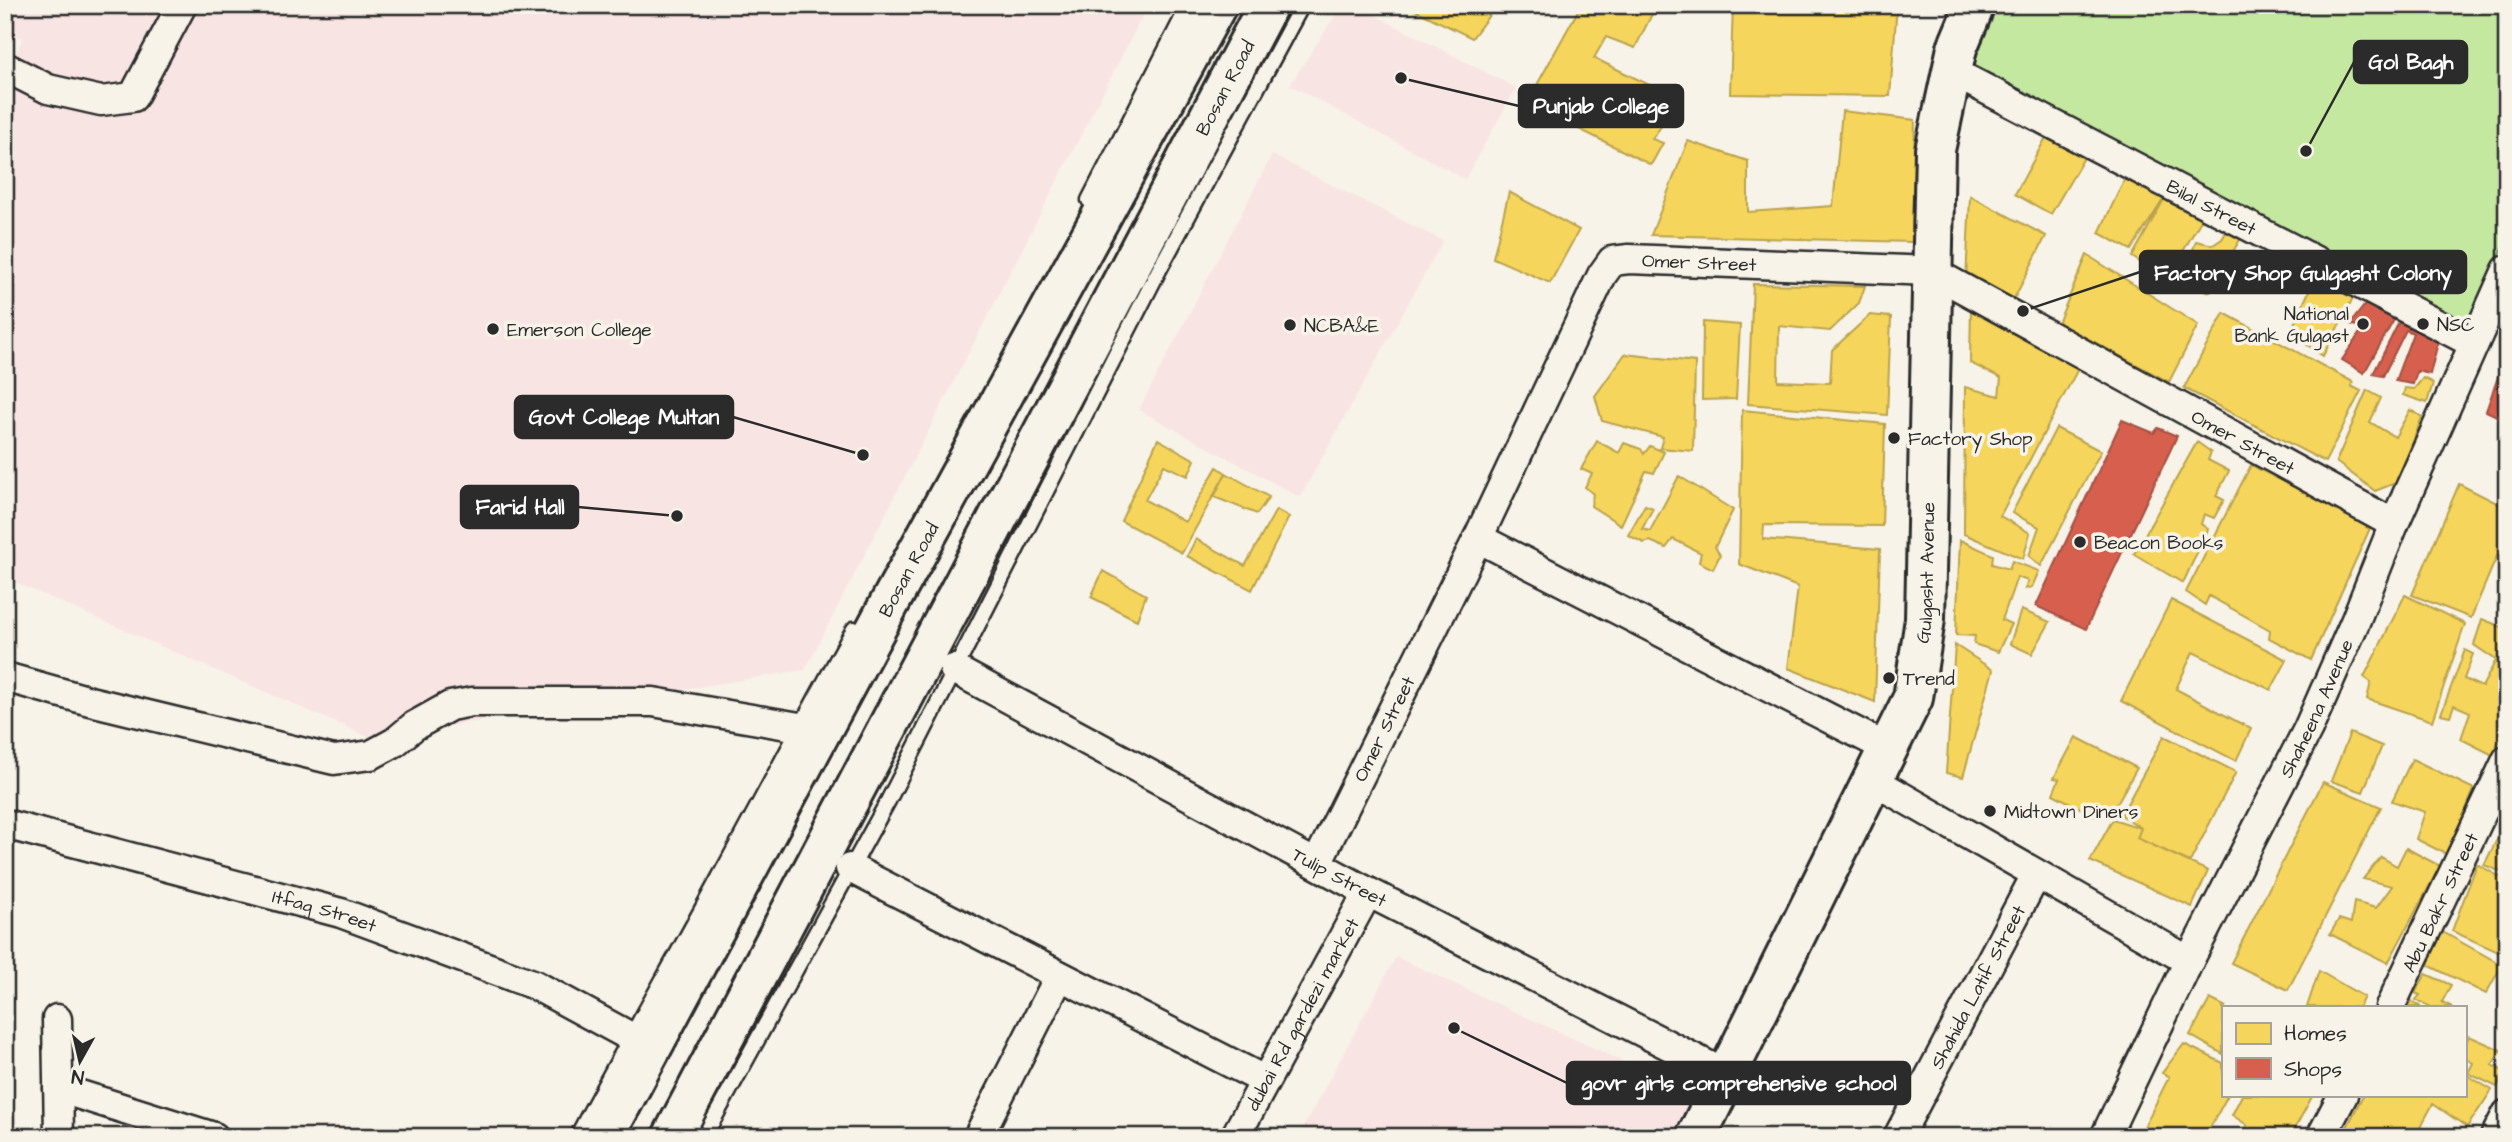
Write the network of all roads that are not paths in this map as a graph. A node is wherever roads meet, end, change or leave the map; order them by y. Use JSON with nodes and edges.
{"nodes":[{"id":1,"x":182,"y":5,"type":"edge"},
{"id":2,"x":1189,"y":5,"type":"edge"},
{"id":3,"x":1217,"y":5,"type":"edge"},
{"id":4,"x":1268,"y":5,"type":"edge"},
{"id":5,"x":1302,"y":5,"type":"edge"},
{"id":6,"x":1975,"y":5,"type":"edge"},
{"id":7,"x":5,"y":67,"type":"edge"},
{"id":8,"x":1951,"y":71,"type":"junction"},
{"id":9,"x":1081,"y":216,"type":"dead end"},
{"id":10,"x":1931,"y":271,"type":"junction"},
{"id":11,"x":2506,"y":274,"type":"edge"},
{"id":12,"x":2473,"y":343,"type":"junction"},
{"id":13,"x":1010,"y":352,"type":"dead end"},
{"id":14,"x":964,"y":437,"type":"dead end"},
{"id":15,"x":2394,"y":524,"type":"junction"},
{"id":16,"x":1478,"y":538,"type":"junction"},
{"id":17,"x":861,"y":618,"type":"dead end"},
{"id":18,"x":954,"y":669,"type":"junction"},
{"id":19,"x":5,"y":677,"type":"edge"},
{"id":20,"x":799,"y":727,"type":"junction"},
{"id":21,"x":2507,"y":760,"type":"edge"},
{"id":22,"x":1881,"y":765,"type":"junction"},
{"id":23,"x":5,"y":824,"type":"edge"},
{"id":24,"x":1317,"y":863,"type":"junction"},
{"id":25,"x":850,"y":869,"type":"junction"},
{"id":26,"x":2035,"y":875,"type":"junction"},
{"id":27,"x":1368,"y":892,"type":"junction"},
{"id":28,"x":2189,"y":961,"type":"junction"},
{"id":29,"x":1059,"y":977,"type":"junction"},
{"id":30,"x":2390,"y":1006,"type":"edge"},
{"id":31,"x":57,"y":1018,"type":"dead end"},
{"id":32,"x":665,"y":1022,"type":"junction"},
{"id":33,"x":629,"y":1036,"type":"junction"},
{"id":34,"x":719,"y":1048,"type":"junction"},
{"id":35,"x":1727,"y":1075,"type":"junction"},
{"id":36,"x":1264,"y":1080,"type":"junction"},
{"id":37,"x":58,"y":1088,"type":"junction"},
{"id":38,"x":2342,"y":1096,"type":"edge"},
{"id":39,"x":2507,"y":1114,"type":"edge"},
{"id":40,"x":59,"y":1137,"type":"edge"},
{"id":41,"x":214,"y":1137,"type":"edge"},
{"id":42,"x":577,"y":1137,"type":"edge"},
{"id":43,"x":604,"y":1137,"type":"edge"},
{"id":44,"x":672,"y":1137,"type":"edge"},
{"id":45,"x":704,"y":1137,"type":"edge"},
{"id":46,"x":978,"y":1137,"type":"edge"},
{"id":47,"x":1234,"y":1137,"type":"edge"},
{"id":48,"x":1696,"y":1137,"type":"edge"},
{"id":49,"x":1898,"y":1137,"type":"edge"},
{"id":50,"x":2105,"y":1137,"type":"edge"},
{"id":51,"x":2321,"y":1137,"type":"edge"},
{"id":52,"x":2495,"y":1137,"type":"edge"}],
"edges":[{"from":1,"to":7,"type":"street"},
{"from":2,"to":9,"type":"lane"},
{"from":3,"to":32,"type":"main road","name":"Bosan Road"},
{"from":4,"to":34,"type":"main road","name":"Bosan Road"},
{"from":5,"to":18,"type":"lane"},
{"from":6,"to":8,"type":"main road","name":"Gulgasht Avenue"},
{"from":8,"to":10,"type":"main road","name":"Gulgasht Avenue"},
{"from":8,"to":12,"type":"street","name":"Bilal Street"},
{"from":10,"to":15,"type":"street","name":"Omer Street"},
{"from":10,"to":16,"type":"street","name":"Omer Street"},
{"from":10,"to":22,"type":"main road","name":"Gulgasht Avenue"},
{"from":11,"to":12,"type":"street","name":"Shaheena Avenue"},
{"from":12,"to":15,"type":"street","name":"Shaheena Avenue"},
{"from":13,"to":14,"type":"lane"},
{"from":15,"to":28,"type":"street","name":"Shaheena Avenue"},
{"from":16,"to":22,"type":"street"},
{"from":16,"to":24,"type":"street","name":"Omer Street"},
{"from":17,"to":20,"type":"lane"},
{"from":18,"to":24,"type":"street","name":"Tulip Street"},
{"from":18,"to":25,"type":"lane"},
{"from":19,"to":20,"type":"street"},
{"from":20,"to":33,"type":"lane"},
{"from":21,"to":30,"type":"street","name":"Abu Bakr Street"},
{"from":22,"to":26,"type":"street"},
{"from":22,"to":35,"type":"main road","name":"Gulgasht Avenue"},
{"from":23,"to":33,"type":"street","name":"Itfaq Street"},
{"from":24,"to":27,"type":"street","name":"Tulip Street"},
{"from":25,"to":29,"type":"street"},
{"from":25,"to":45,"type":"lane"},
{"from":26,"to":28,"type":"street"},
{"from":26,"to":49,"type":"street","name":"Shahida Latif Street"},
{"from":27,"to":35,"type":"street","name":"Tulip Street"},
{"from":27,"to":36,"type":"street","name":"dubai Rd gardezi market"},
{"from":28,"to":50,"type":"street","name":"Shaheena Avenue"},
{"from":29,"to":36,"type":"street"},
{"from":29,"to":46,"type":"street"},
{"from":31,"to":37,"type":"street"},
{"from":32,"to":34,"type":"main road"},
{"from":32,"to":43,"type":"main road","name":"Bosan Road"},
{"from":33,"to":42,"type":"lane"},
{"from":34,"to":44,"type":"main road","name":"Bosan Road"},
{"from":35,"to":48,"type":"main road","name":"Gulgasht Avenue"},
{"from":36,"to":47,"type":"street","name":"dubai Rd gardezi market"},
{"from":37,"to":40,"type":"street"},
{"from":37,"to":41,"type":"street"},
{"from":38,"to":51,"type":"street"},
{"from":39,"to":52,"type":"street"}]}
